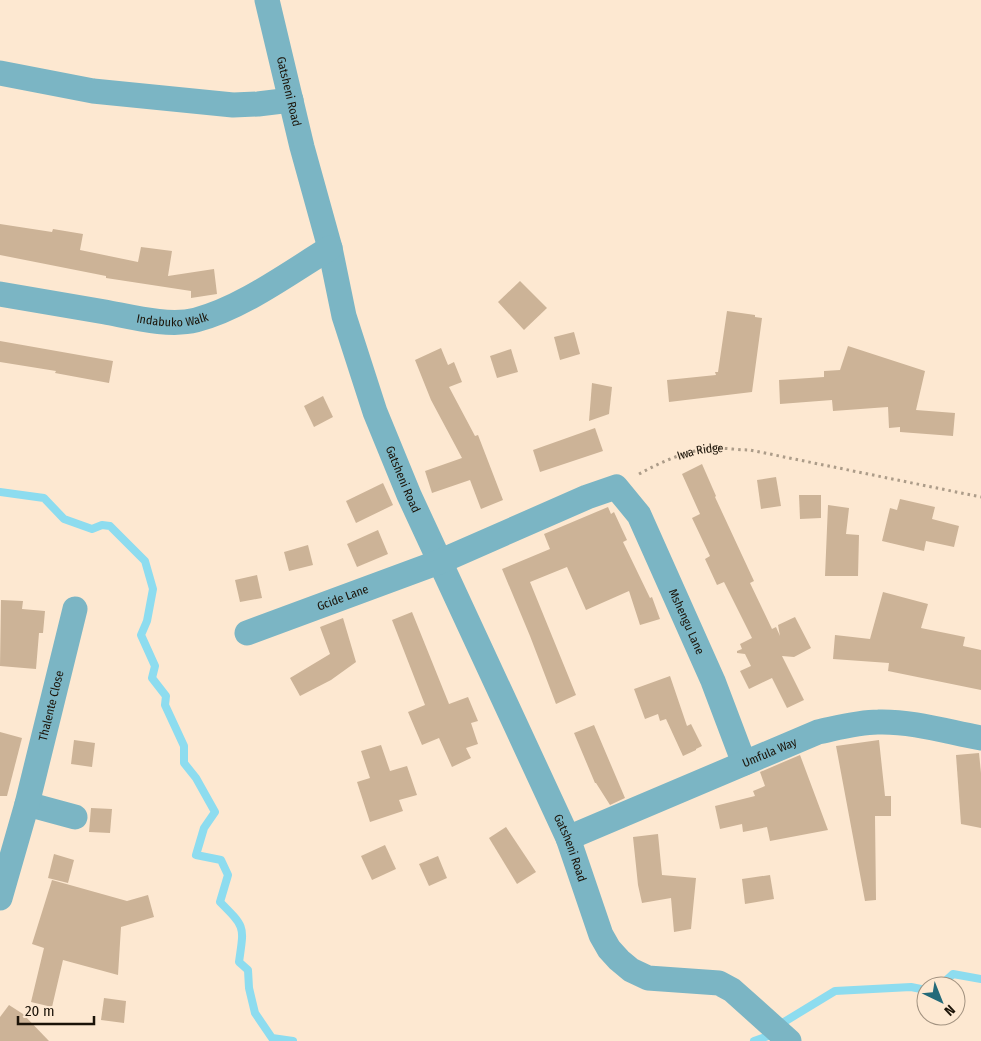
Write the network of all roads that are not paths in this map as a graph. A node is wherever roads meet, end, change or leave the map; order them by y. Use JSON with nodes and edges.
{"nodes":[{"id":1,"x":267,"y":0,"type":"edge"},
{"id":2,"x":0,"y":73,"type":"edge"},
{"id":3,"x":291,"y":100,"type":"junction"},
{"id":4,"x":330,"y":248,"type":"junction"},
{"id":5,"x":0,"y":294,"type":"edge"},
{"id":6,"x":439,"y":562,"type":"junction"},
{"id":7,"x":75,"y":609,"type":"dead end"},
{"id":8,"x":247,"y":633,"type":"dead end"},
{"id":9,"x":981,"y":738,"type":"edge"},
{"id":10,"x":744,"y":762,"type":"junction"},
{"id":11,"x":27,"y":804,"type":"junction"},
{"id":12,"x":75,"y":817,"type":"dead end"},
{"id":13,"x":568,"y":838,"type":"junction"},
{"id":14,"x":0,"y":898,"type":"edge"},
{"id":15,"x":789,"y":1041,"type":"edge"}],
"edges":[{"from":1,"to":3,"type":"street","name":"Gatsheni Road"},
{"from":2,"to":3,"type":"street"},
{"from":3,"to":4,"type":"street","name":"Gatsheni Road"},
{"from":4,"to":5,"type":"street","name":"Indabuko Walk"},
{"from":4,"to":6,"type":"street","name":"Gatsheni Road"},
{"from":6,"to":8,"type":"street","name":"Gcide Lane"},
{"from":6,"to":10,"type":"street","name":"Mshengu Lane"},
{"from":6,"to":13,"type":"street","name":"Gatsheni Road"},
{"from":7,"to":11,"type":"street","name":"Thalente Close"},
{"from":9,"to":10,"type":"street","name":"Umfula Way"},
{"from":10,"to":13,"type":"street","name":"Umfula Way"},
{"from":11,"to":12,"type":"street"},
{"from":11,"to":14,"type":"street","name":"Thalente Close"},
{"from":13,"to":15,"type":"street","name":"Gatsheni Road"}]}
